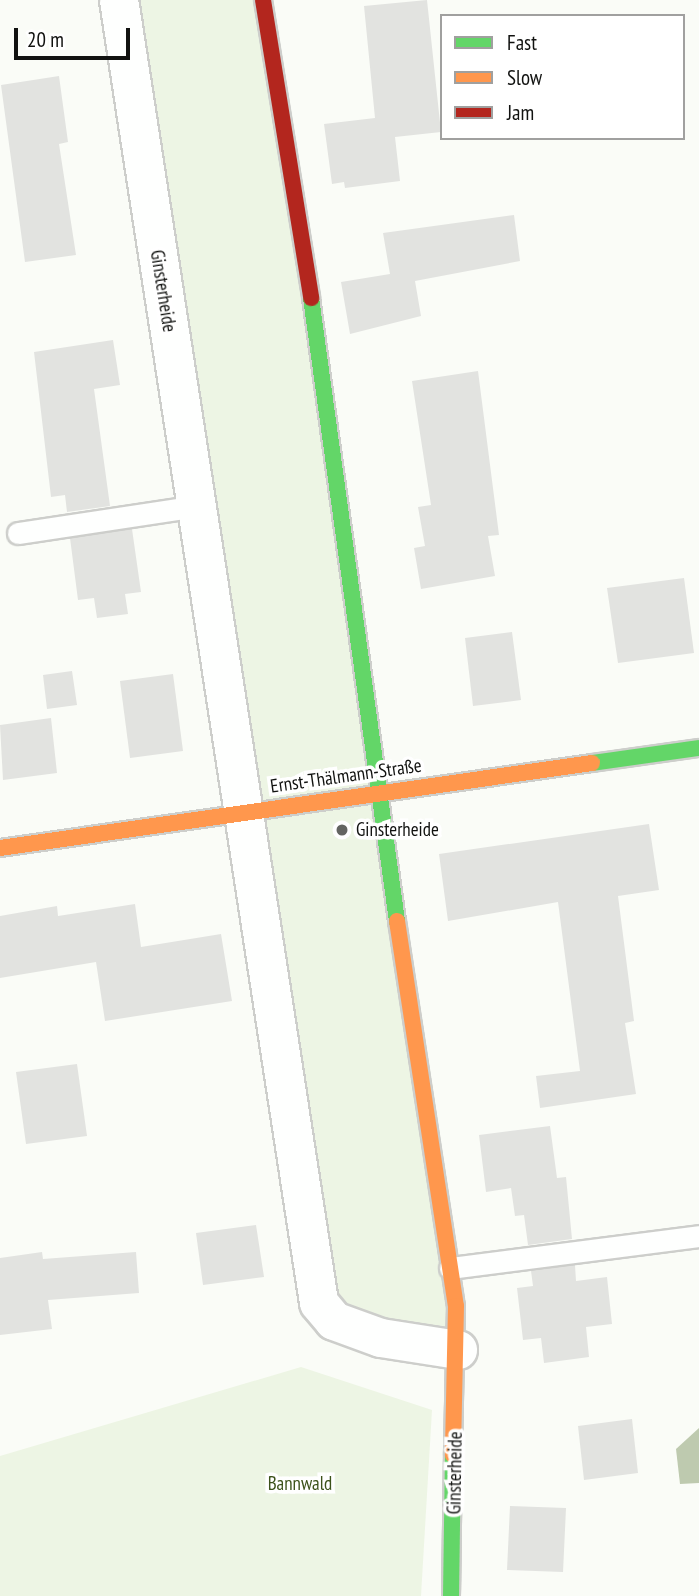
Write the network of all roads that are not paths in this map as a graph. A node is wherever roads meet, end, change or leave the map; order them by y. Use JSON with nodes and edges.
{"nodes":[{"id":1,"x":119,"y":0,"type":"edge"},
{"id":2,"x":263,"y":0,"type":"edge"},
{"id":3,"x":196,"y":506,"type":"junction"},
{"id":4,"x":18,"y":533,"type":"dead end"},
{"id":5,"x":699,"y":748,"type":"edge"},
{"id":6,"x":378,"y":793,"type":"junction"},
{"id":7,"x":242,"y":813,"type":"junction"},
{"id":8,"x":0,"y":848,"type":"edge"},
{"id":9,"x":699,"y":1236,"type":"edge"},
{"id":10,"x":450,"y":1268,"type":"junction"},
{"id":11,"x":458,"y":1350,"type":"junction"},
{"id":12,"x":451,"y":1596,"type":"edge"}],
"edges":[{"from":1,"to":3,"type":"street","name":"Ginsterheide"},
{"from":2,"to":6,"type":"street","name":"Ginsterheide"},
{"from":3,"to":4,"type":"lane"},
{"from":3,"to":7,"type":"street","name":"Ginsterheide"},
{"from":5,"to":6,"type":"street","name":"Ernst-Thälmann-Straße"},
{"from":6,"to":7,"type":"street","name":"Ernst-Thälmann-Straße"},
{"from":6,"to":10,"type":"street","name":"Ginsterheide"},
{"from":7,"to":8,"type":"street","name":"Ernst-Thälmann-Straße"},
{"from":7,"to":11,"type":"street","name":"Ginsterheide"},
{"from":9,"to":10,"type":"lane"},
{"from":10,"to":11,"type":"street","name":"Ginsterheide"},
{"from":11,"to":12,"type":"street","name":"Ginsterheide"}]}
